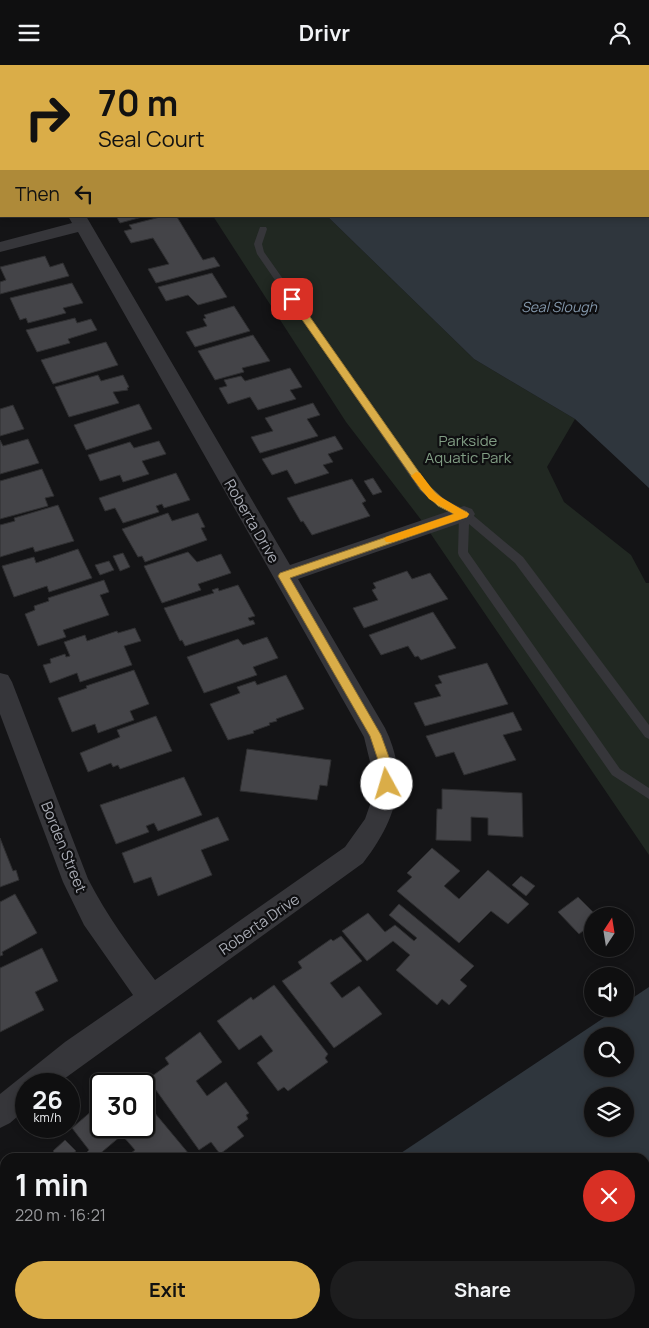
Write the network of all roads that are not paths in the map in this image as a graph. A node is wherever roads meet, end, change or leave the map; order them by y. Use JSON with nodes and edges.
{"nodes":[{"id":1,"x":79,"y":221,"type":"edge"},
{"id":2,"x":263,"y":229,"type":"dead end"},
{"id":3,"x":0,"y":247,"type":"edge"},
{"id":4,"x":464,"y":514,"type":"junction"},
{"id":5,"x":284,"y":576,"type":"junction"},
{"id":6,"x":0,"y":682,"type":"edge"},
{"id":7,"x":649,"y":735,"type":"edge"},
{"id":8,"x":649,"y":795,"type":"edge"},
{"id":9,"x":152,"y":998,"type":"junction"},
{"id":10,"x":47,"y":1073,"type":"edge"},
{"id":11,"x":15,"y":1100,"type":"edge"},
{"id":12,"x":0,"y":1113,"type":"edge"}],
"edges":[{"from":1,"to":3,"type":"street"},
{"from":1,"to":5,"type":"street","name":"Roberta Drive"},
{"from":2,"to":4,"type":"lane"},
{"from":4,"to":5,"type":"street"},
{"from":4,"to":7,"type":"lane"},
{"from":4,"to":8,"type":"lane"},
{"from":5,"to":9,"type":"street","name":"Roberta Drive"},
{"from":6,"to":9,"type":"street","name":"Borden Street"},
{"from":9,"to":10,"type":"street","name":"Roberta Drive"},
{"from":11,"to":12,"type":"street"}]}
